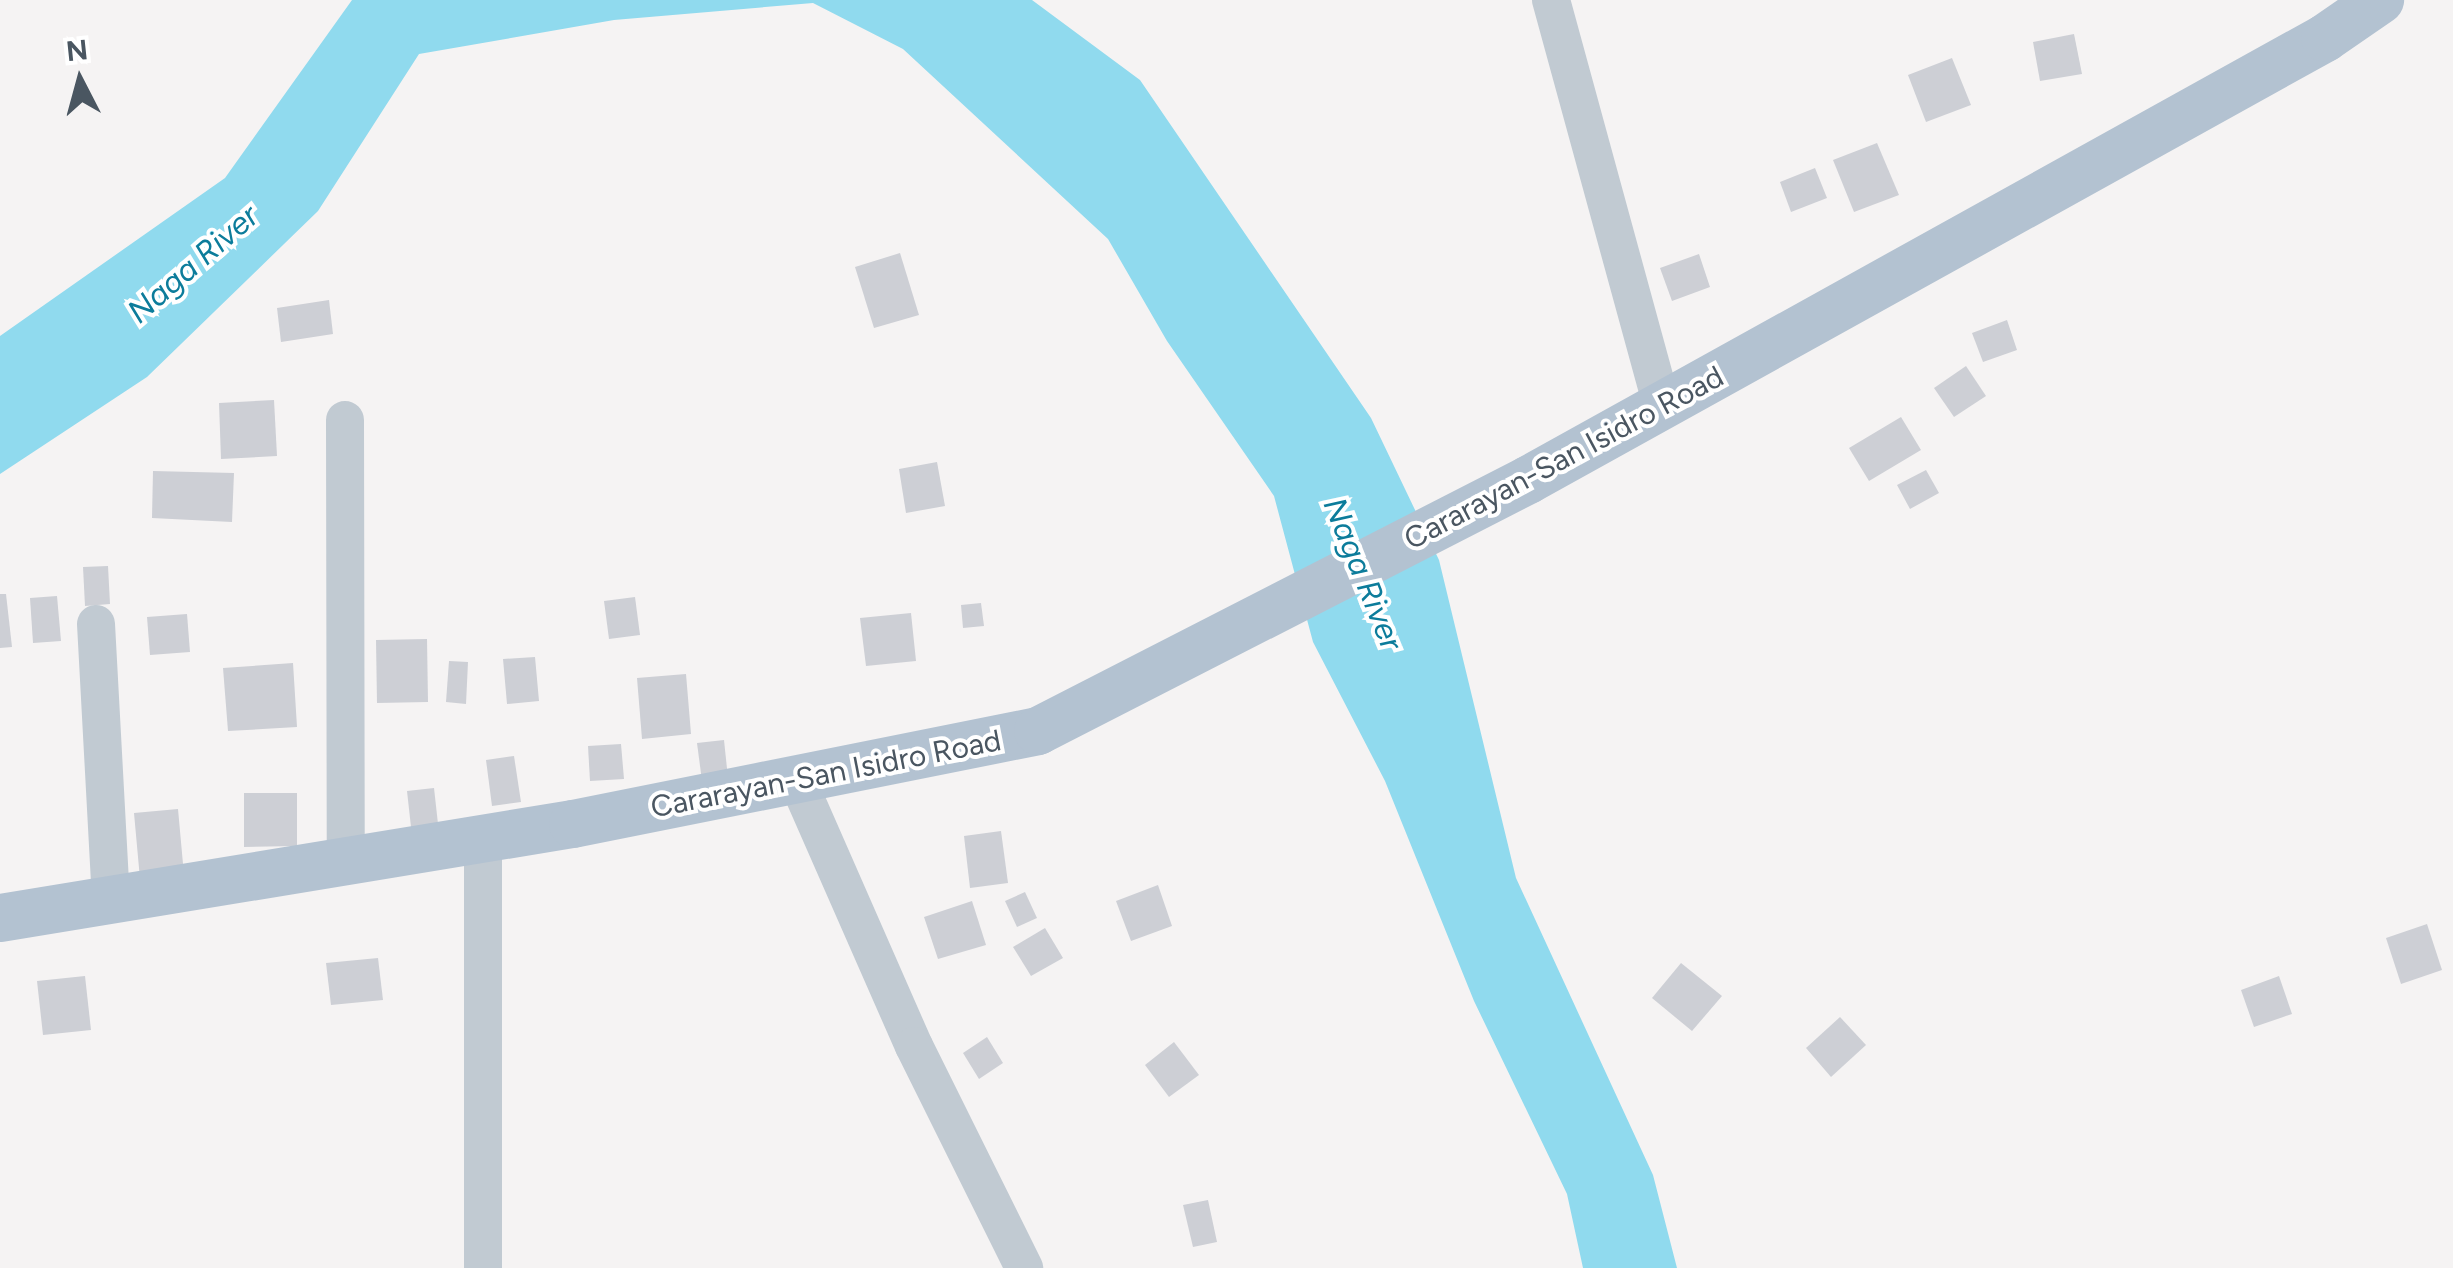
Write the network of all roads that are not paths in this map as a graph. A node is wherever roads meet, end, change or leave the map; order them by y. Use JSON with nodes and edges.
{"nodes":[{"id":1,"x":1550,"y":0,"type":"edge"},
{"id":2,"x":2380,"y":0,"type":"edge"},
{"id":3,"x":1662,"y":406,"type":"junction"},
{"id":4,"x":345,"y":420,"type":"dead end"},
{"id":5,"x":96,"y":624,"type":"dead end"},
{"id":6,"x":798,"y":782,"type":"junction"},
{"id":7,"x":484,"y":840,"type":"junction"},
{"id":8,"x":346,"y":865,"type":"junction"},
{"id":9,"x":111,"y":900,"type":"junction"},
{"id":10,"x":0,"y":918,"type":"edge"},
{"id":11,"x":483,"y":1268,"type":"edge"},
{"id":12,"x":1024,"y":1268,"type":"edge"}],
"edges":[{"from":1,"to":3,"type":"street"},
{"from":2,"to":3,"type":"main road","name":"Cararayan-San Isidro Road"},
{"from":3,"to":6,"type":"main road","name":"Cararayan-San Isidro Road"},
{"from":4,"to":8,"type":"street"},
{"from":5,"to":9,"type":"street"},
{"from":6,"to":7,"type":"main road","name":"Cararayan-San Isidro Road"},
{"from":6,"to":12,"type":"street"},
{"from":7,"to":8,"type":"main road","name":"Cararayan-San Isidro Road"},
{"from":7,"to":11,"type":"street"},
{"from":8,"to":9,"type":"main road","name":"Cararayan-San Isidro Road"},
{"from":9,"to":10,"type":"main road","name":"Cararayan-San Isidro Road"}]}
